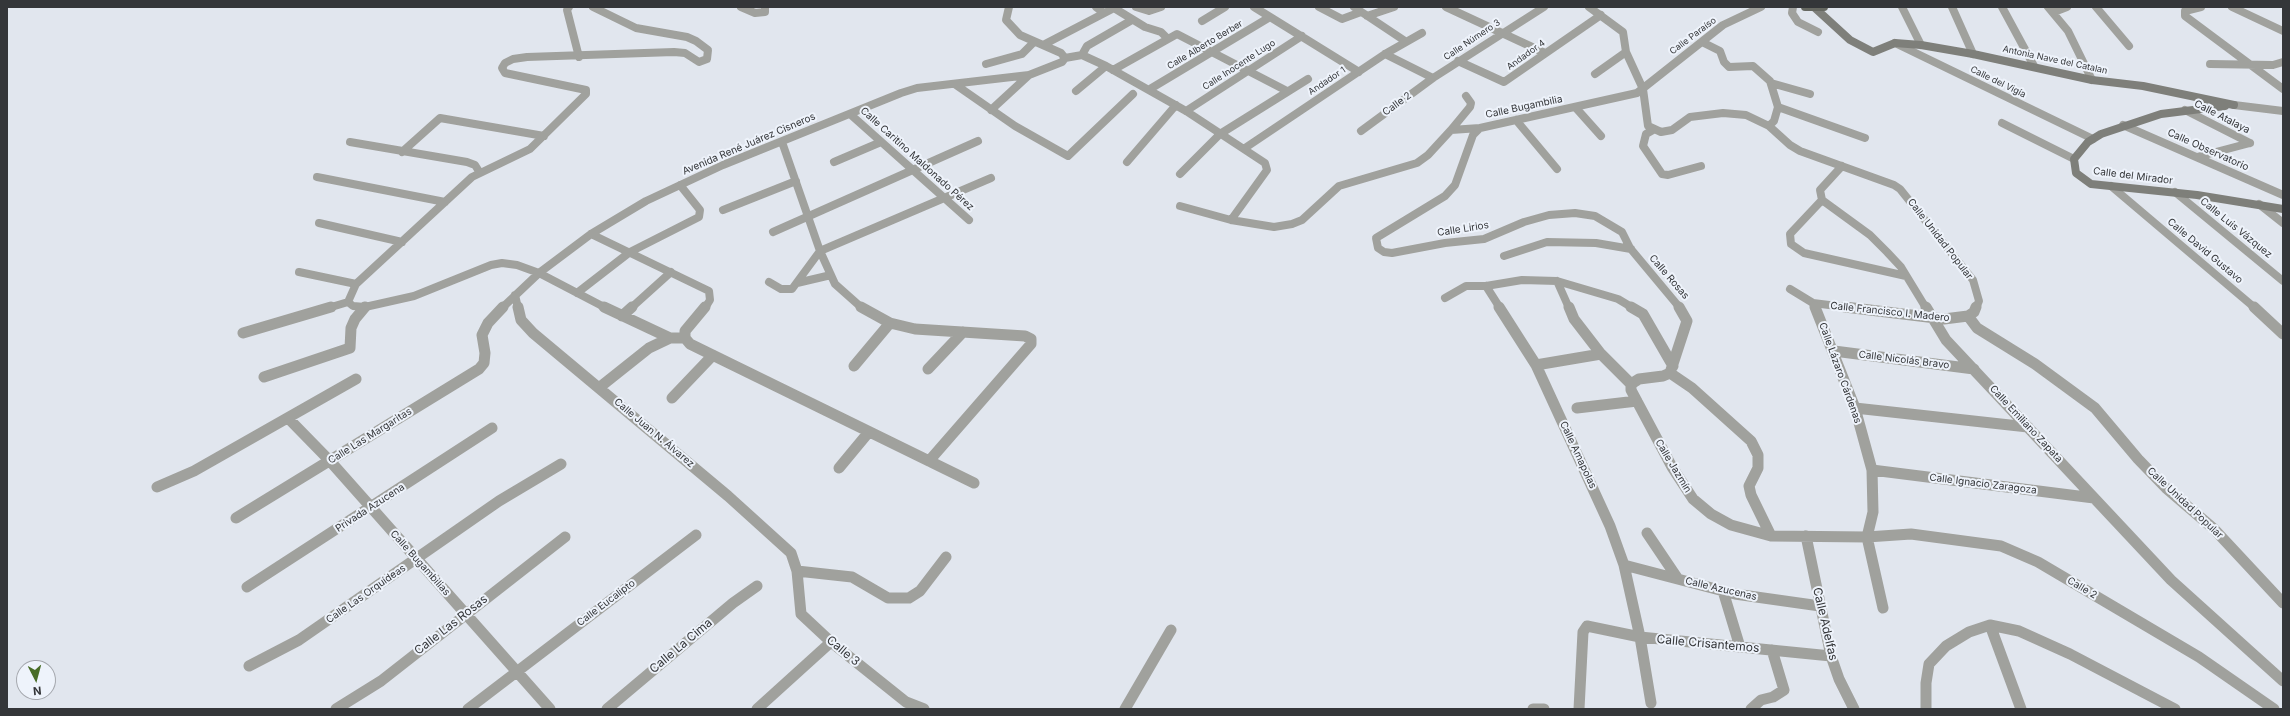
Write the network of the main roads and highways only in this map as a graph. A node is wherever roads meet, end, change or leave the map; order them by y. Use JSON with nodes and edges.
{"nodes":[{"id":1,"x":1805,"y":7,"type":"edge"},
{"id":2,"x":1824,"y":7,"type":"edge"},
{"id":3,"x":1815,"y":8,"type":"edge"}],
"edges":[{"from":1,"to":3,"type":"main road"},
{"from":2,"to":3,"type":"main road"}]}
